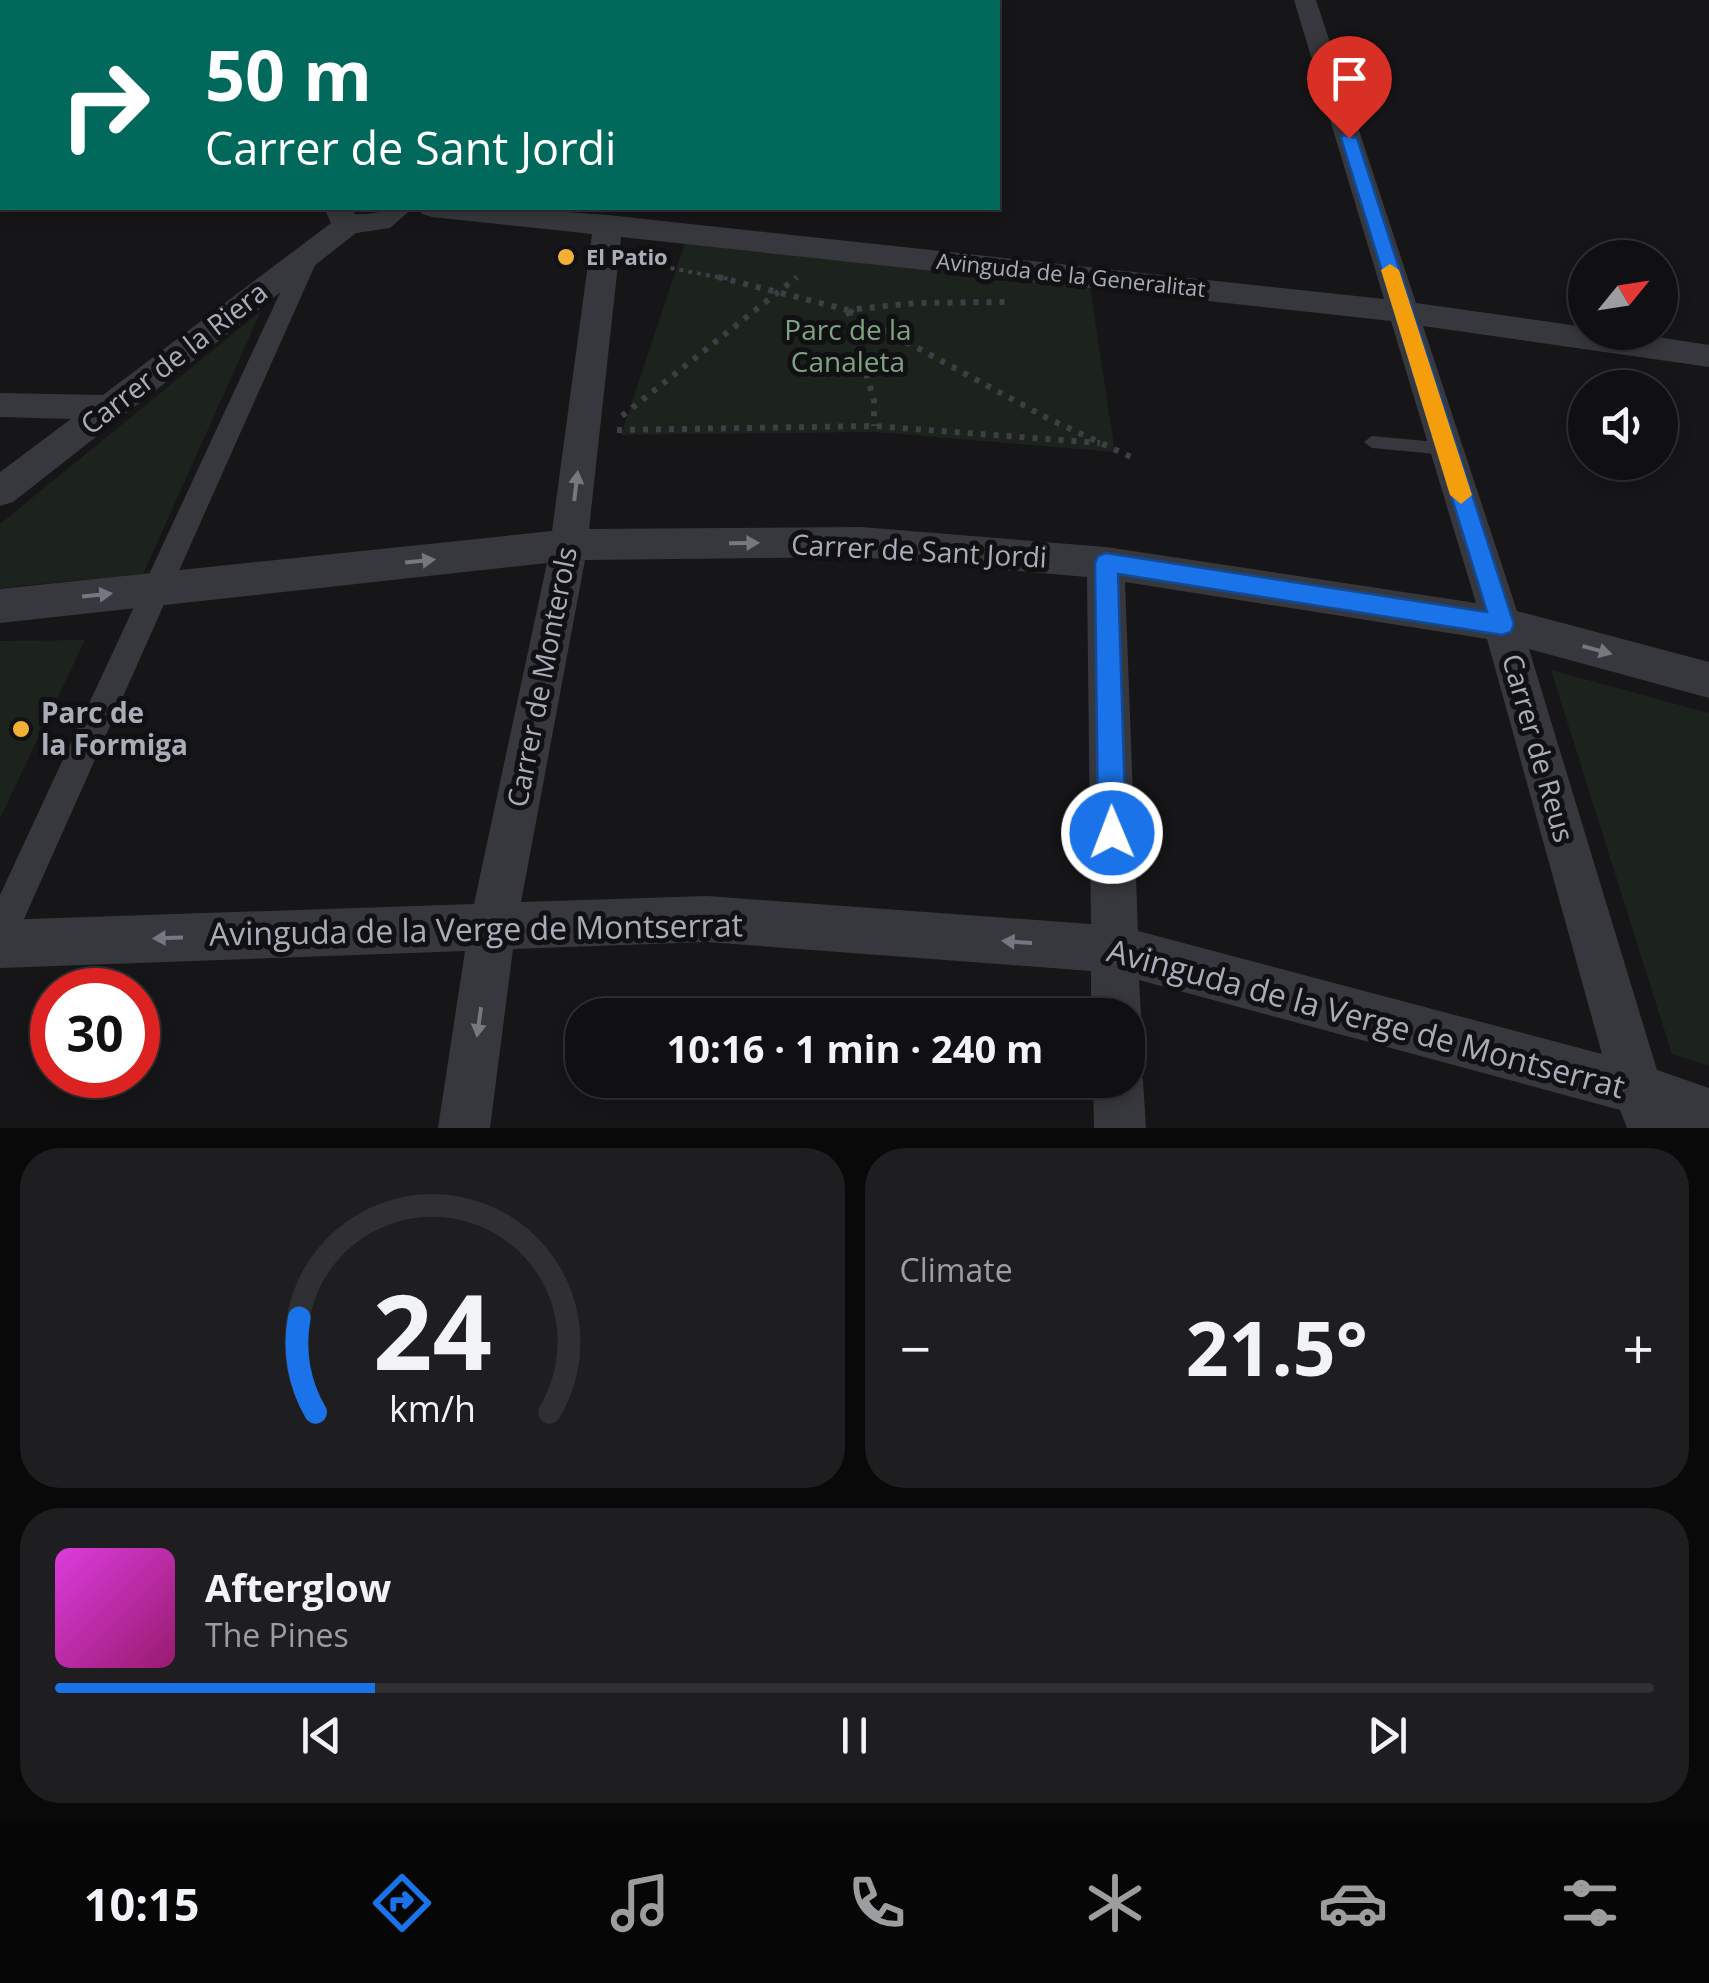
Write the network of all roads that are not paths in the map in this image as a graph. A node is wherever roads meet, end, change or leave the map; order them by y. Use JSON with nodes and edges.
{"nodes":[{"id":1,"x":1305,"y":0,"type":"edge"},
{"id":2,"x":395,"y":210,"type":"edge"},
{"id":3,"x":443,"y":210,"type":"edge"},
{"id":4,"x":343,"y":216,"type":"edge"},
{"id":5,"x":606,"y":241,"type":"junction"},
{"id":6,"x":310,"y":254,"type":"junction"},
{"id":7,"x":1403,"y":312,"type":"junction"},
{"id":8,"x":1709,"y":356,"type":"edge"},
{"id":9,"x":0,"y":405,"type":"edge"},
{"id":10,"x":108,"y":408,"type":"junction"},
{"id":11,"x":1372,"y":442,"type":"dead end"},
{"id":12,"x":1447,"y":450,"type":"junction"},
{"id":13,"x":0,"y":492,"type":"edge"},
{"id":14,"x":568,"y":544,"type":"junction"},
{"id":15,"x":1106,"y":563,"type":"junction"},
{"id":16,"x":157,"y":589,"type":"junction"},
{"id":17,"x":0,"y":606,"type":"edge"},
{"id":18,"x":1502,"y":624,"type":"junction"},
{"id":19,"x":1709,"y":680,"type":"edge"},
{"id":20,"x":493,"y":925,"type":"junction"},
{"id":21,"x":0,"y":934,"type":"edge"},
{"id":22,"x":0,"y":944,"type":"edge"},
{"id":23,"x":1114,"y":948,"type":"junction"},
{"id":24,"x":1115,"y":998,"type":"edge"},
{"id":25,"x":1119,"y":1098,"type":"edge"},
{"id":26,"x":1645,"y":1109,"type":"edge"},
{"id":27,"x":1709,"y":1114,"type":"edge"},
{"id":28,"x":464,"y":1128,"type":"edge"},
{"id":29,"x":1120,"y":1128,"type":"edge"}],
"edges":[{"from":1,"to":7,"type":"street","name":"Carrer de Reus"},
{"from":2,"to":4,"type":"street"},
{"from":3,"to":5,"type":"street","name":"Avinguda de la Generalitat"},
{"from":4,"to":6,"type":"street","name":"Carrer de la Riera"},
{"from":5,"to":7,"type":"street","name":"Avinguda de la Generalitat"},
{"from":14,"to":5,"type":"street","name":"Carrer de Monterols","one_way":true},
{"from":6,"to":10,"type":"street","name":"Carrer de la Riera"},
{"from":6,"to":16,"type":"street"},
{"from":7,"to":8,"type":"street","name":"Avinguda de la Generalitat"},
{"from":7,"to":12,"type":"street","name":"Carrer de Reus"},
{"from":9,"to":10,"type":"street"},
{"from":10,"to":13,"type":"street","name":"Carrer de la Riera"},
{"from":11,"to":12,"type":"lane"},
{"from":12,"to":18,"type":"street","name":"Carrer de Reus"},
{"from":14,"to":15,"type":"street","name":"Carrer de Sant Jordi","one_way":true},
{"from":16,"to":14,"type":"street","name":"Carrer de Sant Jordi","one_way":true},
{"from":14,"to":20,"type":"street","name":"Carrer de Monterols"},
{"from":15,"to":18,"type":"street","name":"Carrer de Sant Jordi"},
{"from":15,"to":23,"type":"street"},
{"from":17,"to":16,"type":"street","name":"Carrer de Sant Jordi","one_way":true},
{"from":16,"to":21,"type":"street"},
{"from":18,"to":19,"type":"street","name":"Carrer de Sant Jordi","one_way":true},
{"from":18,"to":26,"type":"street","name":"Carrer de Reus"},
{"from":20,"to":22,"type":"street","name":"Avinguda de la Verge de Montserrat","one_way":true},
{"from":23,"to":20,"type":"street","name":"Avinguda de la Verge de Montserrat","one_way":true},
{"from":20,"to":28,"type":"street","name":"Carrer de Monterols","one_way":true},
{"from":23,"to":24,"type":"street"},
{"from":23,"to":26,"type":"street","name":"Avinguda de la Verge de Montserrat"},
{"from":25,"to":29,"type":"street"},
{"from":26,"to":27,"type":"street","name":"Avinguda de la Verge de Montserrat"}]}
